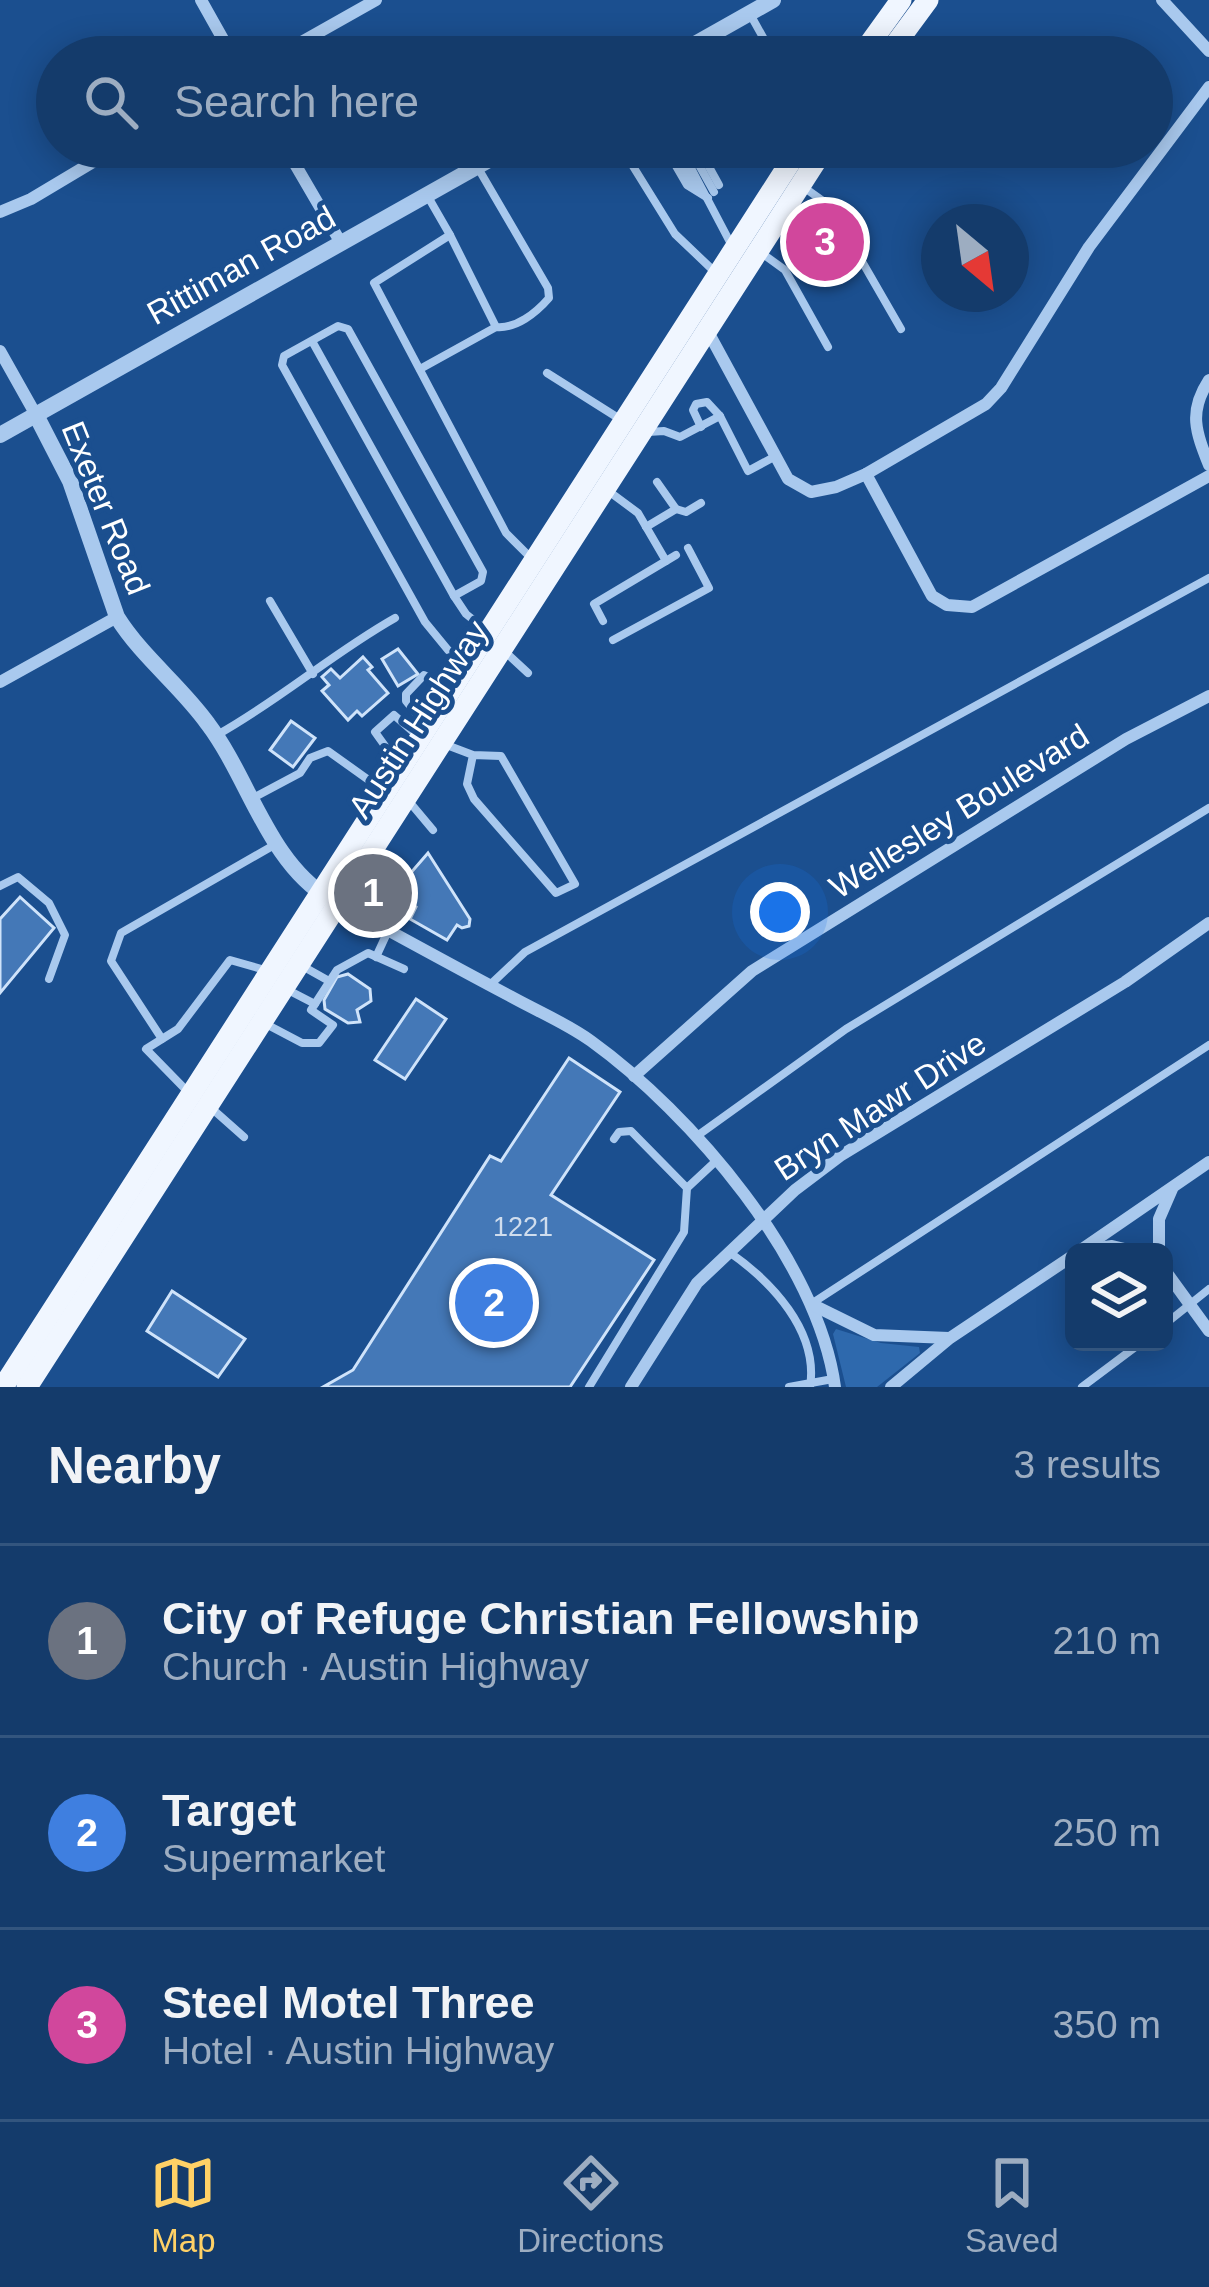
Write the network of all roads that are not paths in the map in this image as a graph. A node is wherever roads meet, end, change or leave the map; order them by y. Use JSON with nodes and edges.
{"nodes":[{"id":1,"x":201,"y":0,"type":"edge"},
{"id":2,"x":376,"y":0,"type":"edge"},
{"id":3,"x":773,"y":0,"type":"edge"},
{"id":4,"x":901,"y":0,"type":"edge"},
{"id":5,"x":928,"y":0,"type":"edge"},
{"id":6,"x":1162,"y":0,"type":"edge"},
{"id":7,"x":749,"y":13,"type":"junction"},
{"id":8,"x":221,"y":36,"type":"edge"},
{"id":9,"x":312,"y":36,"type":"edge"},
{"id":10,"x":708,"y":36,"type":"edge"},
{"id":11,"x":762,"y":36,"type":"edge"},
{"id":12,"x":875,"y":36,"type":"edge"},
{"id":13,"x":901,"y":36,"type":"edge"},
{"id":14,"x":1209,"y":51,"type":"edge"},
{"id":15,"x":1209,"y":87,"type":"edge"},
{"id":16,"x":1173,"y":135,"type":"edge"},
{"id":17,"x":83,"y":168,"type":"edge"},
{"id":18,"x":297,"y":168,"type":"edge"},
{"id":19,"x":474,"y":168,"type":"edge"},
{"id":20,"x":478,"y":168,"type":"edge"},
{"id":21,"x":634,"y":168,"type":"edge"},
{"id":22,"x":684,"y":168,"type":"edge"},
{"id":23,"x":696,"y":168,"type":"edge"},
{"id":24,"x":696,"y":168,"type":"edge"},
{"id":25,"x":787,"y":168,"type":"edge"},
{"id":26,"x":811,"y":168,"type":"edge"},
{"id":27,"x":1149,"y":168,"type":"edge"},
{"id":28,"x":800,"y":185,"type":"junction"},
{"id":29,"x":714,"y":192,"type":"junction"},
{"id":30,"x":428,"y":194,"type":"junction"},
{"id":31,"x":0,"y":212,"type":"edge"},
{"id":32,"x":450,"y":236,"type":"junction"},
{"id":33,"x":340,"y":243,"type":"junction"},
{"id":34,"x":734,"y":251,"type":"junction"},
{"id":35,"x":758,"y":251,"type":"junction"},
{"id":36,"x":718,"y":275,"type":"junction"},
{"id":37,"x":702,"y":320,"type":"junction"},
{"id":38,"x":496,"y":327,"type":"junction"},
{"id":39,"x":901,"y":329,"type":"dead end"},
{"id":40,"x":312,"y":340,"type":"junction"},
{"id":41,"x":828,"y":347,"type":"dead end"},
{"id":42,"x":0,"y":351,"type":"edge"},
{"id":43,"x":420,"y":369,"type":"junction"},
{"id":44,"x":547,"y":373,"type":"dead end"},
{"id":45,"x":1209,"y":380,"type":"edge"},
{"id":46,"x":36,"y":415,"type":"junction"},
{"id":47,"x":720,"y":416,"type":"junction"},
{"id":48,"x":701,"y":427,"type":"junction"},
{"id":49,"x":632,"y":428,"type":"junction"},
{"id":50,"x":0,"y":435,"type":"edge"},
{"id":51,"x":776,"y":456,"type":"junction"},
{"id":52,"x":1209,"y":465,"type":"edge"},
{"id":53,"x":866,"y":474,"type":"junction"},
{"id":54,"x":1209,"y":476,"type":"edge"},
{"id":55,"x":657,"y":482,"type":"dead end"},
{"id":56,"x":605,"y":489,"type":"junction"},
{"id":57,"x":701,"y":503,"type":"dead end"},
{"id":58,"x":676,"y":509,"type":"junction"},
{"id":59,"x":646,"y":527,"type":"junction"},
{"id":60,"x":688,"y":548,"type":"dead end"},
{"id":61,"x":676,"y":555,"type":"dead end"},
{"id":62,"x":535,"y":562,"type":"junction"},
{"id":63,"x":666,"y":562,"type":"junction"},
{"id":64,"x":1209,"y":578,"type":"edge"},
{"id":65,"x":454,"y":596,"type":"junction"},
{"id":66,"x":270,"y":601,"type":"dead end"},
{"id":67,"x":117,"y":617,"type":"junction"},
{"id":68,"x":394,"y":618,"type":"dead end"},
{"id":69,"x":603,"y":621,"type":"dead end"},
{"id":70,"x":613,"y":640,"type":"dead end"},
{"id":71,"x":495,"y":641,"type":"junction"},
{"id":72,"x":469,"y":663,"type":"junction"},
{"id":73,"x":527,"y":673,"type":"dead end"},
{"id":74,"x":313,"y":674,"type":"junction"},
{"id":75,"x":0,"y":682,"type":"edge"},
{"id":76,"x":451,"y":690,"type":"junction"},
{"id":77,"x":1208,"y":700,"type":"edge"},
{"id":78,"x":216,"y":735,"type":"junction"},
{"id":79,"x":430,"y":736,"type":"junction"},
{"id":80,"x":473,"y":755,"type":"junction"},
{"id":81,"x":401,"y":767,"type":"junction"},
{"id":82,"x":396,"y":795,"type":"junction"},
{"id":83,"x":252,"y":799,"type":"junction"},
{"id":84,"x":1209,"y":808,"type":"edge"},
{"id":85,"x":433,"y":830,"type":"dead end"},
{"id":86,"x":277,"y":843,"type":"junction"},
{"id":87,"x":0,"y":886,"type":"edge"},
{"id":88,"x":330,"y":898,"type":"junction"},
{"id":89,"x":1209,"y":923,"type":"edge"},
{"id":90,"x":388,"y":930,"type":"junction"},
{"id":91,"x":376,"y":957,"type":"junction"},
{"id":92,"x":301,"y":965,"type":"junction"},
{"id":93,"x":404,"y":969,"type":"dead end"},
{"id":94,"x":269,"y":971,"type":"junction"},
{"id":95,"x":50,"y":980,"type":"dead end"},
{"id":96,"x":329,"y":981,"type":"junction"},
{"id":97,"x":490,"y":985,"type":"junction"},
{"id":98,"x":286,"y":989,"type":"junction"},
{"id":99,"x":315,"y":1004,"type":"junction"},
{"id":100,"x":264,"y":1023,"type":"junction"},
{"id":101,"x":162,"y":1039,"type":"junction"},
{"id":102,"x":1209,"y":1045,"type":"edge"},
{"id":103,"x":634,"y":1076,"type":"junction"},
{"id":104,"x":200,"y":1100,"type":"junction"},
{"id":105,"x":244,"y":1137,"type":"dead end"},
{"id":106,"x":695,"y":1137,"type":"junction"},
{"id":107,"x":614,"y":1138,"type":"dead end"},
{"id":108,"x":716,"y":1161,"type":"junction"},
{"id":109,"x":1209,"y":1162,"type":"edge"},
{"id":110,"x":687,"y":1188,"type":"junction"},
{"id":111,"x":1173,"y":1188,"type":"junction"},
{"id":112,"x":764,"y":1219,"type":"junction"},
{"id":113,"x":1092,"y":1243,"type":"edge"},
{"id":114,"x":1159,"y":1243,"type":"edge"},
{"id":115,"x":729,"y":1252,"type":"junction"},
{"id":116,"x":1065,"y":1261,"type":"edge"},
{"id":117,"x":1173,"y":1281,"type":"edge"},
{"id":118,"x":1209,"y":1289,"type":"edge"},
{"id":119,"x":811,"y":1304,"type":"junction"},
{"id":120,"x":1190,"y":1305,"type":"junction"},
{"id":121,"x":1173,"y":1318,"type":"edge"},
{"id":122,"x":1209,"y":1331,"type":"edge"},
{"id":123,"x":950,"y":1338,"type":"junction"},
{"id":124,"x":1130,"y":1351,"type":"edge"},
{"id":125,"x":835,"y":1383,"type":"edge"},
{"id":126,"x":811,"y":1384,"type":"edge"},
{"id":127,"x":3,"y":1387,"type":"edge"},
{"id":128,"x":27,"y":1387,"type":"edge"},
{"id":129,"x":589,"y":1387,"type":"edge"},
{"id":130,"x":631,"y":1387,"type":"edge"},
{"id":131,"x":789,"y":1387,"type":"edge"},
{"id":132,"x":891,"y":1387,"type":"edge"},
{"id":133,"x":1082,"y":1387,"type":"edge"}],
"edges":[{"from":1,"to":8,"type":"street"},
{"from":2,"to":9,"type":"street"},
{"from":3,"to":7,"type":"street"},
{"from":4,"to":12,"type":"main road"},
{"from":5,"to":13,"type":"main road"},
{"from":6,"to":14,"type":"street"},
{"from":7,"to":10,"type":"street"},
{"from":7,"to":11,"type":"lane"},
{"from":15,"to":16,"type":"street"},
{"from":17,"to":31,"type":"street"},
{"from":18,"to":33,"type":"street"},
{"from":19,"to":30,"type":"street","name":"Rittiman Road"},
{"from":20,"to":38,"type":"lane"},
{"from":21,"to":36,"type":"lane"},
{"from":22,"to":29,"type":"lane"},
{"from":23,"to":29,"type":"lane"},
{"from":24,"to":29,"type":"lane"},
{"from":25,"to":34,"type":"main road","name":"Austin Highway"},
{"from":26,"to":28,"type":"main road","name":"Austin Highway"},
{"from":27,"to":53,"type":"street"},
{"from":28,"to":35,"type":"main road","name":"Austin Highway"},
{"from":28,"to":39,"type":"lane"},
{"from":29,"to":34,"type":"lane"},
{"from":30,"to":32,"type":"lane"},
{"from":30,"to":33,"type":"street","name":"Rittiman Road"},
{"from":32,"to":38,"type":"lane"},
{"from":32,"to":43,"type":"lane"},
{"from":33,"to":46,"type":"street","name":"Rittiman Road"},
{"from":34,"to":36,"type":"main road","name":"Austin Highway"},
{"from":35,"to":37,"type":"main road","name":"Austin Highway"},
{"from":35,"to":41,"type":"lane"},
{"from":36,"to":37,"type":"main road","name":"Austin Highway"},
{"from":37,"to":49,"type":"main road","name":"Austin Highway"},
{"from":37,"to":51,"type":"street"},
{"from":38,"to":43,"type":"lane"},
{"from":40,"to":65,"type":"lane"},
{"from":40,"to":65,"type":"lane"},
{"from":40,"to":72,"type":"lane"},
{"from":42,"to":46,"type":"street","name":"Exeter Road"},
{"from":43,"to":62,"type":"lane"},
{"from":44,"to":49,"type":"lane"},
{"from":45,"to":52,"type":"street"},
{"from":46,"to":50,"type":"street","name":"Rittiman Road"},
{"from":46,"to":67,"type":"street","name":"Exeter Road"},
{"from":47,"to":48,"type":"lane"},
{"from":47,"to":48,"type":"lane"},
{"from":47,"to":51,"type":"lane"},
{"from":48,"to":49,"type":"lane"},
{"from":49,"to":56,"type":"main road","name":"Austin Highway"},
{"from":49,"to":62,"type":"main road","name":"Austin Highway"},
{"from":51,"to":53,"type":"street"},
{"from":53,"to":54,"type":"street"},
{"from":55,"to":58,"type":"lane"},
{"from":56,"to":59,"type":"lane"},
{"from":56,"to":71,"type":"main road","name":"Austin Highway"},
{"from":57,"to":58,"type":"lane"},
{"from":58,"to":59,"type":"lane"},
{"from":59,"to":63,"type":"lane"},
{"from":60,"to":70,"type":"lane"},
{"from":61,"to":63,"type":"lane"},
{"from":62,"to":71,"type":"main road","name":"Austin Highway"},
{"from":63,"to":69,"type":"lane"},
{"from":64,"to":97,"type":"lane"},
{"from":65,"to":71,"type":"lane"},
{"from":66,"to":74,"type":"lane"},
{"from":67,"to":75,"type":"street"},
{"from":67,"to":78,"type":"street","name":"Exeter Road"},
{"from":68,"to":74,"type":"lane"},
{"from":71,"to":72,"type":"main road","name":"Austin Highway"},
{"from":71,"to":73,"type":"lane"},
{"from":71,"to":79,"type":"main road","name":"Austin Highway"},
{"from":72,"to":76,"type":"main road","name":"Austin Highway"},
{"from":74,"to":78,"type":"lane"},
{"from":76,"to":79,"type":"main road","name":"Austin Highway"},
{"from":76,"to":79,"type":"lane"},
{"from":77,"to":103,"type":"street","name":"Wellesley Boulevard"},
{"from":78,"to":83,"type":"street","name":"Exeter Road"},
{"from":79,"to":80,"type":"lane"},
{"from":79,"to":81,"type":"main road","name":"Austin Highway"},
{"from":79,"to":81,"type":"lane"},
{"from":79,"to":82,"type":"main road","name":"Austin Highway"},
{"from":80,"to":80,"type":"lane"},
{"from":81,"to":82,"type":"main road","name":"Austin Highway"},
{"from":82,"to":83,"type":"lane"},
{"from":82,"to":85,"type":"lane"},
{"from":82,"to":88,"type":"main road","name":"Austin Highway"},
{"from":83,"to":86,"type":"street","name":"Exeter Road"},
{"from":84,"to":106,"type":"lane"},
{"from":86,"to":88,"type":"street","name":"Exeter Road"},
{"from":86,"to":101,"type":"lane"},
{"from":87,"to":95,"type":"lane"},
{"from":88,"to":90,"type":"street"},
{"from":88,"to":92,"type":"main road","name":"Austin Highway"},
{"from":88,"to":94,"type":"main road","name":"Austin Highway"},
{"from":89,"to":112,"type":"street","name":"Bryn Mawr Drive"},
{"from":90,"to":91,"type":"lane"},
{"from":90,"to":97,"type":"street"},
{"from":91,"to":93,"type":"lane"},
{"from":91,"to":96,"type":"lane"},
{"from":92,"to":96,"type":"lane"},
{"from":92,"to":98,"type":"main road","name":"Austin Highway"},
{"from":94,"to":101,"type":"lane"},
{"from":94,"to":104,"type":"main road","name":"Austin Highway"},
{"from":96,"to":99,"type":"lane"},
{"from":97,"to":103,"type":"street"},
{"from":98,"to":99,"type":"lane"},
{"from":98,"to":100,"type":"main road","name":"Austin Highway"},
{"from":99,"to":100,"type":"lane"},
{"from":100,"to":104,"type":"main road","name":"Austin Highway"},
{"from":101,"to":104,"type":"lane"},
{"from":102,"to":119,"type":"lane"},
{"from":103,"to":106,"type":"street"},
{"from":104,"to":105,"type":"lane"},
{"from":104,"to":127,"type":"main road","name":"Austin Highway"},
{"from":104,"to":128,"type":"main road","name":"Austin Highway"},
{"from":106,"to":108,"type":"street"},
{"from":107,"to":110,"type":"lane"},
{"from":108,"to":110,"type":"lane"},
{"from":108,"to":112,"type":"street"},
{"from":109,"to":111,"type":"street"},
{"from":110,"to":129,"type":"lane"},
{"from":111,"to":113,"type":"street"},
{"from":111,"to":114,"type":"street"},
{"from":112,"to":115,"type":"street","name":"Bryn Mawr Drive"},
{"from":112,"to":119,"type":"street"},
{"from":115,"to":126,"type":"lane"},
{"from":115,"to":130,"type":"street","name":"Bryn Mawr Drive"},
{"from":116,"to":123,"type":"street"},
{"from":117,"to":120,"type":"street"},
{"from":118,"to":120,"type":"lane"},
{"from":119,"to":123,"type":"street"},
{"from":119,"to":125,"type":"street"},
{"from":120,"to":121,"type":"lane"},
{"from":120,"to":122,"type":"street"},
{"from":123,"to":132,"type":"street"},
{"from":124,"to":133,"type":"lane"},
{"from":125,"to":126,"type":"lane"},
{"from":126,"to":131,"type":"lane"}]}
